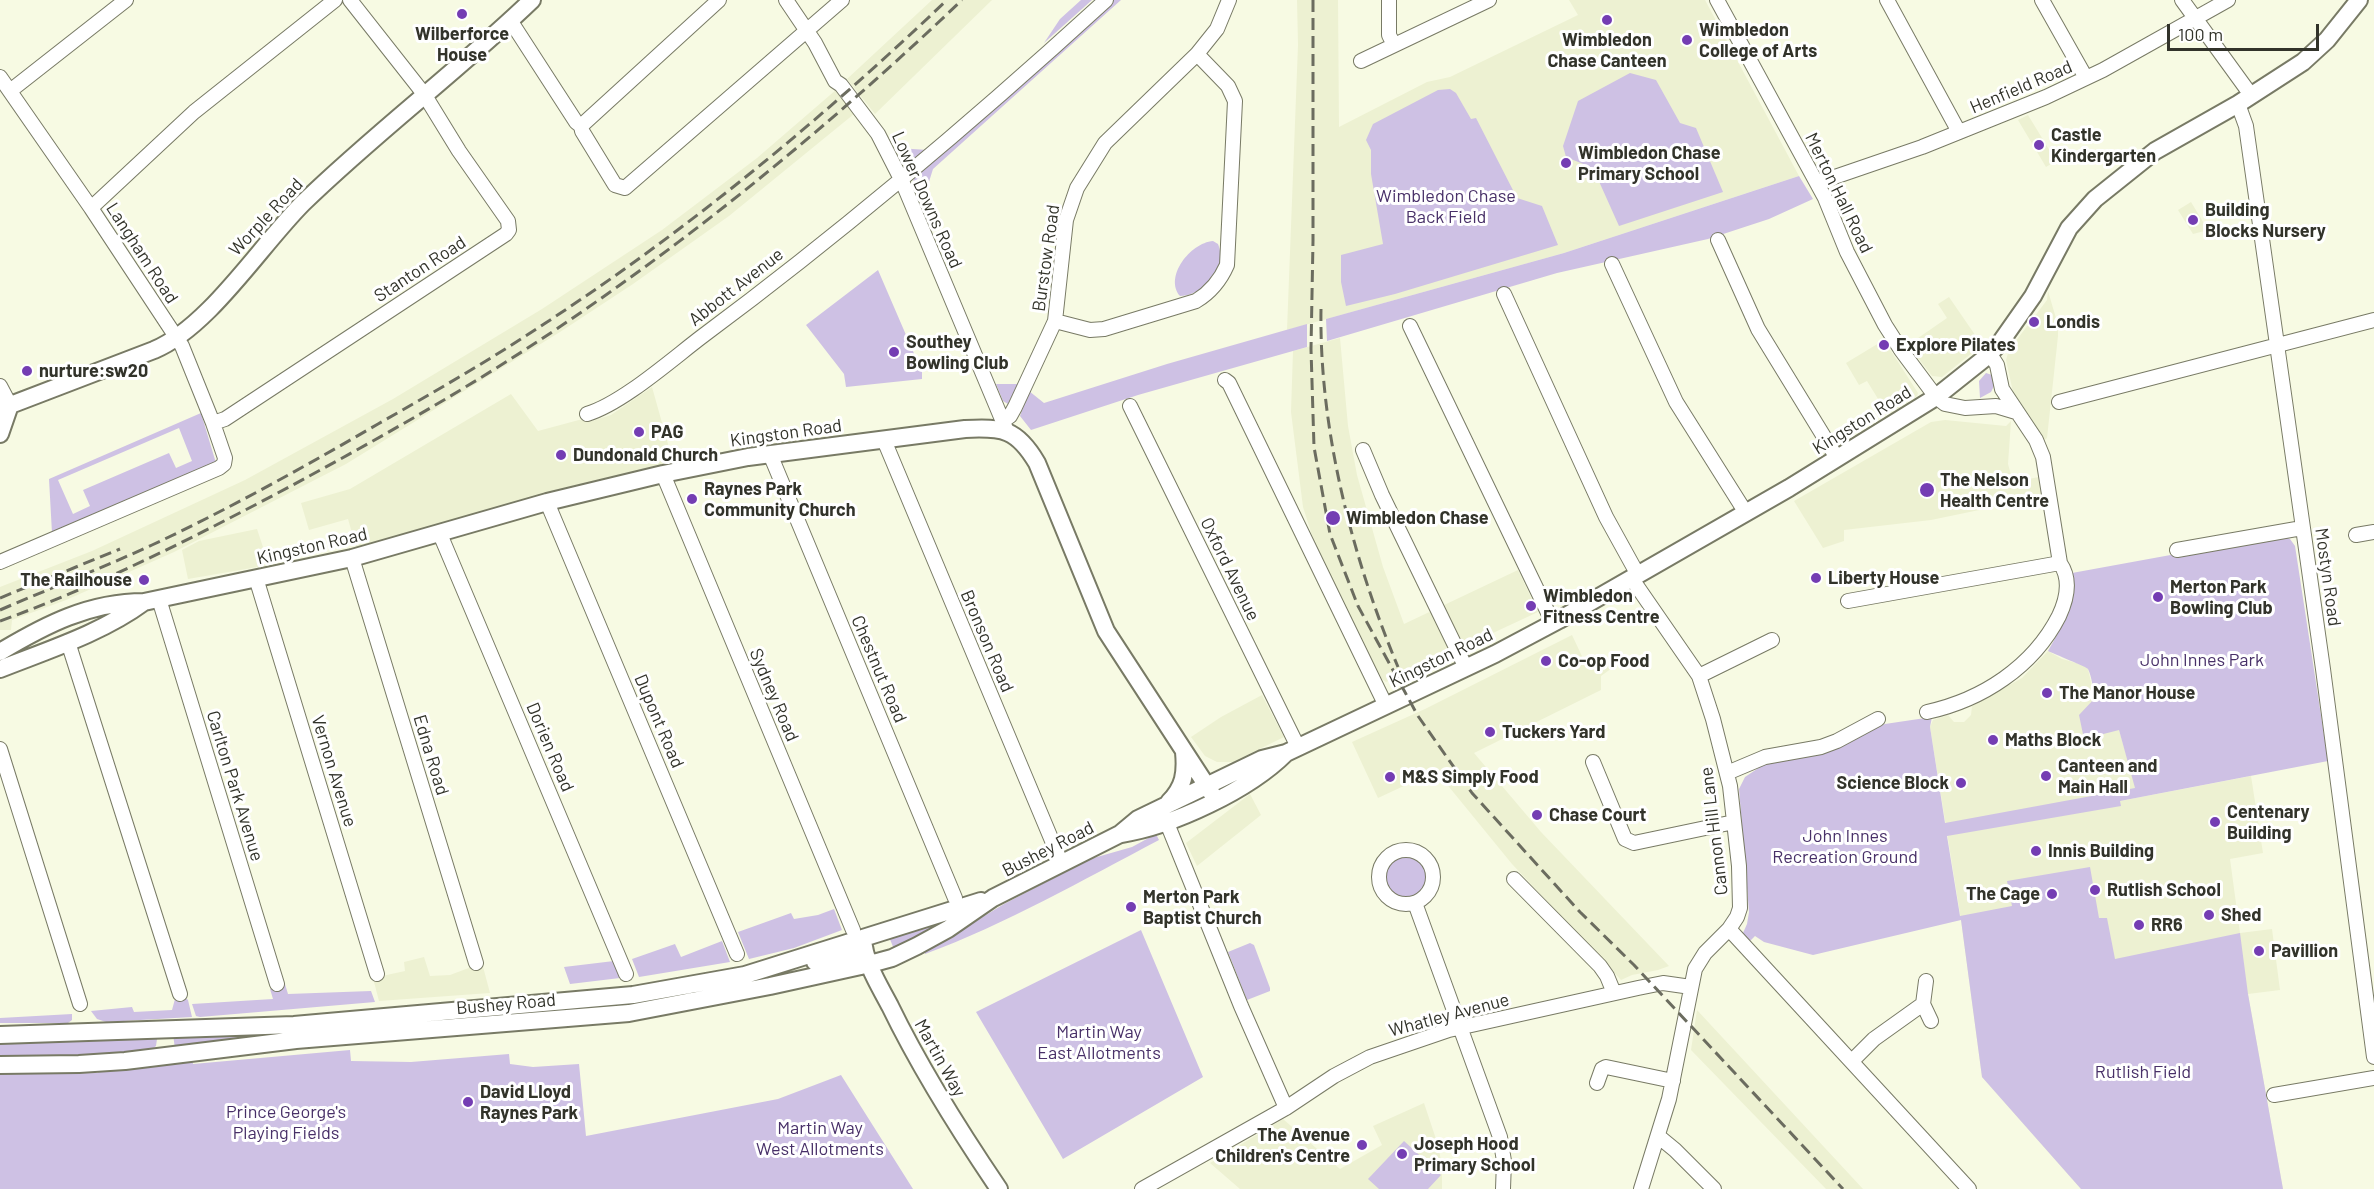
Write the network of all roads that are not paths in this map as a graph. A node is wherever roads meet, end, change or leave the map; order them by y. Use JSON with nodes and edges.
{"nodes":[{"id":1,"x":126,"y":0,"type":"edge"},
{"id":2,"x":335,"y":0,"type":"edge"},
{"id":3,"x":350,"y":0,"type":"edge"},
{"id":4,"x":532,"y":0,"type":"edge"},
{"id":5,"x":719,"y":0,"type":"edge"},
{"id":6,"x":786,"y":0,"type":"edge"},
{"id":7,"x":843,"y":0,"type":"edge"},
{"id":8,"x":1106,"y":0,"type":"edge"},
{"id":9,"x":1228,"y":0,"type":"edge"},
{"id":10,"x":1389,"y":0,"type":"edge"},
{"id":11,"x":1489,"y":0,"type":"edge"},
{"id":12,"x":1717,"y":0,"type":"edge"},
{"id":13,"x":1887,"y":0,"type":"edge"},
{"id":14,"x":2042,"y":0,"type":"edge"},
{"id":15,"x":2182,"y":0,"type":"edge"},
{"id":16,"x":2228,"y":0,"type":"edge"},
{"id":17,"x":2360,"y":0,"type":"edge"},
{"id":18,"x":2195,"y":19,"type":"junction"},
{"id":19,"x":510,"y":20,"type":"junction"},
{"id":20,"x":807,"y":32,"type":"junction"},
{"id":21,"x":1394,"y":45,"type":"junction"},
{"id":22,"x":1197,"y":54,"type":"junction"},
{"id":23,"x":1361,"y":61,"type":"dead end"},
{"id":24,"x":0,"y":77,"type":"edge"},
{"id":25,"x":2086,"y":78,"type":"junction"},
{"id":26,"x":10,"y":91,"type":"junction"},
{"id":27,"x":424,"y":94,"type":"junction"},
{"id":28,"x":2244,"y":100,"type":"junction"},
{"id":29,"x":581,"y":126,"type":"junction"},
{"id":30,"x":1959,"y":132,"type":"junction"},
{"id":31,"x":902,"y":181,"type":"junction"},
{"id":32,"x":1818,"y":183,"type":"junction"},
{"id":33,"x":91,"y":208,"type":"junction"},
{"id":34,"x":1718,"y":240,"type":"dead end"},
{"id":35,"x":1612,"y":264,"type":"dead end"},
{"id":36,"x":1504,"y":294,"type":"dead end"},
{"id":37,"x":2374,"y":320,"type":"edge"},
{"id":38,"x":1055,"y":321,"type":"junction"},
{"id":39,"x":1410,"y":326,"type":"dead end"},
{"id":40,"x":177,"y":338,"type":"junction"},
{"id":41,"x":2276,"y":345,"type":"junction"},
{"id":42,"x":1990,"y":354,"type":"junction"},
{"id":43,"x":1225,"y":380,"type":"dead end"},
{"id":44,"x":0,"y":386,"type":"edge"},
{"id":45,"x":2002,"y":389,"type":"junction"},
{"id":46,"x":1936,"y":397,"type":"junction"},
{"id":47,"x":2058,"y":402,"type":"dead end"},
{"id":48,"x":1988,"y":405,"type":"junction"},
{"id":49,"x":1130,"y":406,"type":"dead end"},
{"id":50,"x":5,"y":407,"type":"edge"},
{"id":51,"x":2016,"y":412,"type":"junction"},
{"id":52,"x":587,"y":414,"type":"dead end"},
{"id":53,"x":213,"y":423,"type":"junction"},
{"id":54,"x":1004,"y":426,"type":"junction"},
{"id":55,"x":0,"y":434,"type":"edge"},
{"id":56,"x":884,"y":440,"type":"junction"},
{"id":57,"x":1363,"y":450,"type":"dead end"},
{"id":58,"x":770,"y":454,"type":"junction"},
{"id":59,"x":1838,"y":458,"type":"junction"},
{"id":60,"x":663,"y":474,"type":"junction"},
{"id":61,"x":547,"y":502,"type":"junction"},
{"id":62,"x":1746,"y":513,"type":"junction"},
{"id":63,"x":2302,"y":528,"type":"junction"},
{"id":64,"x":2374,"y":532,"type":"edge"},
{"id":65,"x":440,"y":534,"type":"junction"},
{"id":66,"x":2356,"y":535,"type":"dead end"},
{"id":67,"x":2176,"y":550,"type":"dead end"},
{"id":68,"x":352,"y":558,"type":"junction"},
{"id":69,"x":0,"y":562,"type":"edge"},
{"id":70,"x":2060,"y":563,"type":"junction"},
{"id":71,"x":1635,"y":577,"type":"junction"},
{"id":72,"x":256,"y":578,"type":"junction"},
{"id":73,"x":151,"y":601,"type":"junction"},
{"id":74,"x":1848,"y":601,"type":"dead end"},
{"id":75,"x":84,"y":612,"type":"junction"},
{"id":76,"x":1553,"y":623,"type":"junction"},
{"id":77,"x":47,"y":626,"type":"junction"},
{"id":78,"x":89,"y":632,"type":"junction"},
{"id":79,"x":1772,"y":640,"type":"dead end"},
{"id":80,"x":65,"y":643,"type":"junction"},
{"id":81,"x":0,"y":652,"type":"edge"},
{"id":82,"x":1466,"y":668,"type":"junction"},
{"id":83,"x":0,"y":669,"type":"edge"},
{"id":84,"x":1699,"y":676,"type":"junction"},
{"id":85,"x":1386,"y":706,"type":"junction"},
{"id":86,"x":1928,"y":712,"type":"dead end"},
{"id":87,"x":1878,"y":719,"type":"dead end"},
{"id":88,"x":0,"y":749,"type":"edge"},
{"id":89,"x":1292,"y":750,"type":"junction"},
{"id":90,"x":1184,"y":751,"type":"junction"},
{"id":91,"x":1593,"y":762,"type":"dead end"},
{"id":92,"x":1727,"y":773,"type":"junction"},
{"id":93,"x":1211,"y":793,"type":"junction"},
{"id":94,"x":1167,"y":804,"type":"junction"},
{"id":95,"x":1734,"y":822,"type":"junction"},
{"id":96,"x":1167,"y":824,"type":"junction"},
{"id":97,"x":1120,"y":834,"type":"junction"},
{"id":98,"x":1059,"y":855,"type":"dead end"},
{"id":99,"x":1514,"y":879,"type":"dead end"},
{"id":100,"x":955,"y":898,"type":"dead end"},
{"id":101,"x":993,"y":898,"type":"junction"},
{"id":102,"x":1415,"y":903,"type":"junction"},
{"id":103,"x":1729,"y":929,"type":"junction"},
{"id":104,"x":858,"y":934,"type":"junction"},
{"id":105,"x":2367,"y":950,"type":"edge"},
{"id":106,"x":737,"y":954,"type":"dead end"},
{"id":107,"x":869,"y":962,"type":"junction"},
{"id":108,"x":476,"y":963,"type":"dead end"},
{"id":109,"x":786,"y":963,"type":"junction"},
{"id":110,"x":377,"y":974,"type":"dead end"},
{"id":111,"x":626,"y":974,"type":"dead end"},
{"id":112,"x":1926,"y":981,"type":"dead end"},
{"id":113,"x":277,"y":984,"type":"dead end"},
{"id":114,"x":1691,"y":987,"type":"junction"},
{"id":115,"x":1614,"y":993,"type":"junction"},
{"id":116,"x":180,"y":994,"type":"dead end"},
{"id":117,"x":80,"y":1004,"type":"dead end"},
{"id":118,"x":1923,"y":1004,"type":"junction"},
{"id":119,"x":1931,"y":1021,"type":"dead end"},
{"id":120,"x":161,"y":1028,"type":"junction"},
{"id":121,"x":1461,"y":1028,"type":"junction"},
{"id":122,"x":0,"y":1035,"type":"edge"},
{"id":123,"x":165,"y":1057,"type":"junction"},
{"id":124,"x":2374,"y":1057,"type":"edge"},
{"id":125,"x":1852,"y":1061,"type":"junction"},
{"id":126,"x":0,"y":1065,"type":"edge"},
{"id":127,"x":2374,"y":1078,"type":"edge"},
{"id":128,"x":1673,"y":1081,"type":"junction"},
{"id":129,"x":1597,"y":1083,"type":"dead end"},
{"id":130,"x":2274,"y":1095,"type":"dead end"},
{"id":131,"x":1286,"y":1108,"type":"junction"},
{"id":132,"x":1658,"y":1136,"type":"junction"},
{"id":133,"x":999,"y":1189,"type":"edge"},
{"id":134,"x":1142,"y":1189,"type":"edge"},
{"id":135,"x":1503,"y":1189,"type":"edge"},
{"id":136,"x":1641,"y":1189,"type":"edge"},
{"id":137,"x":1714,"y":1189,"type":"edge"},
{"id":138,"x":1969,"y":1189,"type":"edge"}],
"edges":[{"from":1,"to":26,"type":"street"},
{"from":2,"to":33,"type":"street"},
{"from":3,"to":27,"type":"street"},
{"from":4,"to":19,"type":"main road","name":"Worple Road"},
{"from":5,"to":29,"type":"street"},
{"from":6,"to":20,"type":"street","name":"Lower Downs Road"},
{"from":7,"to":20,"type":"street"},
{"from":8,"to":31,"type":"street","name":"Abbott Avenue"},
{"from":9,"to":22,"type":"street","name":"Burstow Road"},
{"from":10,"to":21,"type":"street"},
{"from":11,"to":21,"type":"street"},
{"from":12,"to":32,"type":"street","name":"Merton Hall Road"},
{"from":13,"to":30,"type":"street"},
{"from":14,"to":25,"type":"street"},
{"from":15,"to":18,"type":"street","name":"Mostyn Road"},
{"from":16,"to":18,"type":"street","name":"Henfield Road"},
{"from":17,"to":28,"type":"main road","name":"Kingston Road"},
{"from":18,"to":25,"type":"street","name":"Henfield Road"},
{"from":18,"to":28,"type":"street","name":"Mostyn Road"},
{"from":19,"to":27,"type":"main road","name":"Worple Road"},
{"from":19,"to":29,"type":"street"},
{"from":20,"to":29,"type":"street"},
{"from":20,"to":31,"type":"street","name":"Lower Downs Road"},
{"from":21,"to":23,"type":"street"},
{"from":22,"to":38,"type":"street","name":"Burstow Road"},
{"from":22,"to":38,"type":"street"},
{"from":24,"to":26,"type":"street","name":"Langham Road"},
{"from":25,"to":30,"type":"street","name":"Henfield Road"},
{"from":26,"to":33,"type":"street","name":"Langham Road"},
{"from":27,"to":40,"type":"main road","name":"Worple Road"},
{"from":27,"to":53,"type":"street","name":"Stanton Road"},
{"from":28,"to":41,"type":"street","name":"Mostyn Road"},
{"from":28,"to":42,"type":"main road","name":"Kingston Road"},
{"from":30,"to":32,"type":"street","name":"Henfield Road"},
{"from":31,"to":52,"type":"street","name":"Abbott Avenue"},
{"from":31,"to":54,"type":"street","name":"Lower Downs Road"},
{"from":32,"to":46,"type":"street","name":"Merton Hall Road"},
{"from":33,"to":40,"type":"street","name":"Langham Road"},
{"from":34,"to":59,"type":"street"},
{"from":35,"to":62,"type":"street"},
{"from":36,"to":71,"type":"street","name":"Cannon Hill Lane"},
{"from":37,"to":41,"type":"street"},
{"from":38,"to":54,"type":"street","name":"Burstow Road"},
{"from":39,"to":76,"type":"street"},
{"from":40,"to":50,"type":"main road","name":"Worple Road"},
{"from":40,"to":53,"type":"street","name":"Langham Road"},
{"from":41,"to":47,"type":"street"},
{"from":41,"to":63,"type":"street","name":"Mostyn Road"},
{"from":42,"to":45,"type":"street"},
{"from":42,"to":46,"type":"main road","name":"Kingston Road"},
{"from":43,"to":85,"type":"street"},
{"from":44,"to":50,"type":"street"},
{"from":45,"to":48,"type":"street"},
{"from":45,"to":51,"type":"street"},
{"from":46,"to":48,"type":"street"},
{"from":46,"to":59,"type":"main road","name":"Kingston Road"},
{"from":48,"to":51,"type":"street"},
{"from":49,"to":89,"type":"street","name":"Oxford Avenue"},
{"from":50,"to":55,"type":"main road"},
{"from":51,"to":70,"type":"street"},
{"from":53,"to":69,"type":"street","name":"Langham Road"},
{"from":54,"to":56,"type":"main road","name":"Kingston Road"},
{"from":54,"to":90,"type":"main road"},
{"from":56,"to":58,"type":"main road","name":"Kingston Road"},
{"from":56,"to":98,"type":"street","name":"Bronson Road"},
{"from":57,"to":82,"type":"street"},
{"from":58,"to":60,"type":"main road","name":"Kingston Road"},
{"from":58,"to":100,"type":"street","name":"Chestnut Road"},
{"from":59,"to":62,"type":"main road","name":"Kingston Road"},
{"from":60,"to":61,"type":"main road","name":"Kingston Road"},
{"from":60,"to":104,"type":"street","name":"Sydney Road"},
{"from":61,"to":65,"type":"main road","name":"Kingston Road"},
{"from":61,"to":106,"type":"street","name":"Dupont Road"},
{"from":62,"to":71,"type":"main road","name":"Kingston Road"},
{"from":63,"to":67,"type":"street"},
{"from":63,"to":105,"type":"street","name":"Mostyn Road"},
{"from":64,"to":66,"type":"street"},
{"from":65,"to":68,"type":"main road","name":"Kingston Road"},
{"from":65,"to":111,"type":"street","name":"Dorien Road"},
{"from":68,"to":72,"type":"main road","name":"Kingston Road"},
{"from":68,"to":108,"type":"street","name":"Edna Road"},
{"from":70,"to":74,"type":"street"},
{"from":70,"to":86,"type":"street"},
{"from":71,"to":76,"type":"main road","name":"Kingston Road"},
{"from":71,"to":84,"type":"street","name":"Cannon Hill Lane"},
{"from":72,"to":73,"type":"main road","name":"Kingston Road"},
{"from":72,"to":110,"type":"street","name":"Vernon Avenue"},
{"from":73,"to":75,"type":"main road","name":"Kingston Road"},
{"from":73,"to":78,"type":"main road","name":"Kingston Road"},
{"from":73,"to":113,"type":"street","name":"Carlton Park Avenue"},
{"from":75,"to":77,"type":"main road","name":"Kingston Road"},
{"from":75,"to":78,"type":"main road"},
{"from":76,"to":82,"type":"main road","name":"Kingston Road"},
{"from":77,"to":80,"type":"main road"},
{"from":77,"to":81,"type":"main road","name":"Kingston Road"},
{"from":78,"to":80,"type":"main road","name":"Kingston Road"},
{"from":79,"to":84,"type":"street"},
{"from":80,"to":83,"type":"main road","name":"Kingston Road"},
{"from":80,"to":116,"type":"street"},
{"from":82,"to":85,"type":"main road","name":"Kingston Road"},
{"from":84,"to":92,"type":"street","name":"Cannon Hill Lane"},
{"from":85,"to":89,"type":"main road","name":"Kingston Road"},
{"from":87,"to":92,"type":"street"},
{"from":88,"to":117,"type":"street"},
{"from":89,"to":93,"type":"main road","name":"Kingston Road"},
{"from":90,"to":93,"type":"main road"},
{"from":90,"to":94,"type":"main road"},
{"from":91,"to":95,"type":"street"},
{"from":92,"to":95,"type":"street","name":"Cannon Hill Lane"},
{"from":93,"to":94,"type":"main road","name":"Bushey Road"},
{"from":93,"to":96,"type":"main road","name":"Bushey Road"},
{"from":94,"to":97,"type":"main road","name":"Bushey Road"},
{"from":95,"to":103,"type":"street","name":"Cannon Hill Lane"},
{"from":96,"to":97,"type":"main road","name":"Bushey Road"},
{"from":96,"to":131,"type":"street"},
{"from":97,"to":101,"type":"main road","name":"Bushey Road"},
{"from":99,"to":115,"type":"street"},
{"from":101,"to":104,"type":"main road","name":"Bushey Road"},
{"from":101,"to":107,"type":"main road","name":"Bushey Road"},
{"from":102,"to":102,"type":"street"},
{"from":102,"to":121,"type":"street"},
{"from":103,"to":114,"type":"street","name":"Cannon Hill Lane"},
{"from":103,"to":125,"type":"street"},
{"from":104,"to":107,"type":"main road","name":"Martin Way"},
{"from":104,"to":109,"type":"main road","name":"Bushey Road"},
{"from":105,"to":124,"type":"street","name":"Mostyn Road"},
{"from":107,"to":109,"type":"main road","name":"Bushey Road"},
{"from":107,"to":123,"type":"main road","name":"Bushey Road"},
{"from":107,"to":133,"type":"main road","name":"Martin Way"},
{"from":109,"to":120,"type":"main road","name":"Bushey Road"},
{"from":112,"to":118,"type":"street"},
{"from":114,"to":115,"type":"street","name":"Whatley Avenue"},
{"from":114,"to":128,"type":"street","name":"Cannon Hill Lane"},
{"from":115,"to":121,"type":"street","name":"Whatley Avenue"},
{"from":118,"to":119,"type":"street"},
{"from":118,"to":125,"type":"street"},
{"from":120,"to":122,"type":"main road","name":"Bushey Road"},
{"from":120,"to":123,"type":"main road"},
{"from":121,"to":131,"type":"street","name":"Whatley Avenue"},
{"from":121,"to":135,"type":"street"},
{"from":123,"to":126,"type":"main road","name":"Bushey Road"},
{"from":125,"to":138,"type":"street"},
{"from":127,"to":130,"type":"street"},
{"from":128,"to":129,"type":"street"},
{"from":128,"to":132,"type":"street","name":"Cannon Hill Lane"},
{"from":131,"to":134,"type":"street","name":"Whatley Avenue"},
{"from":132,"to":136,"type":"street","name":"Cannon Hill Lane"},
{"from":132,"to":137,"type":"street"}]}
